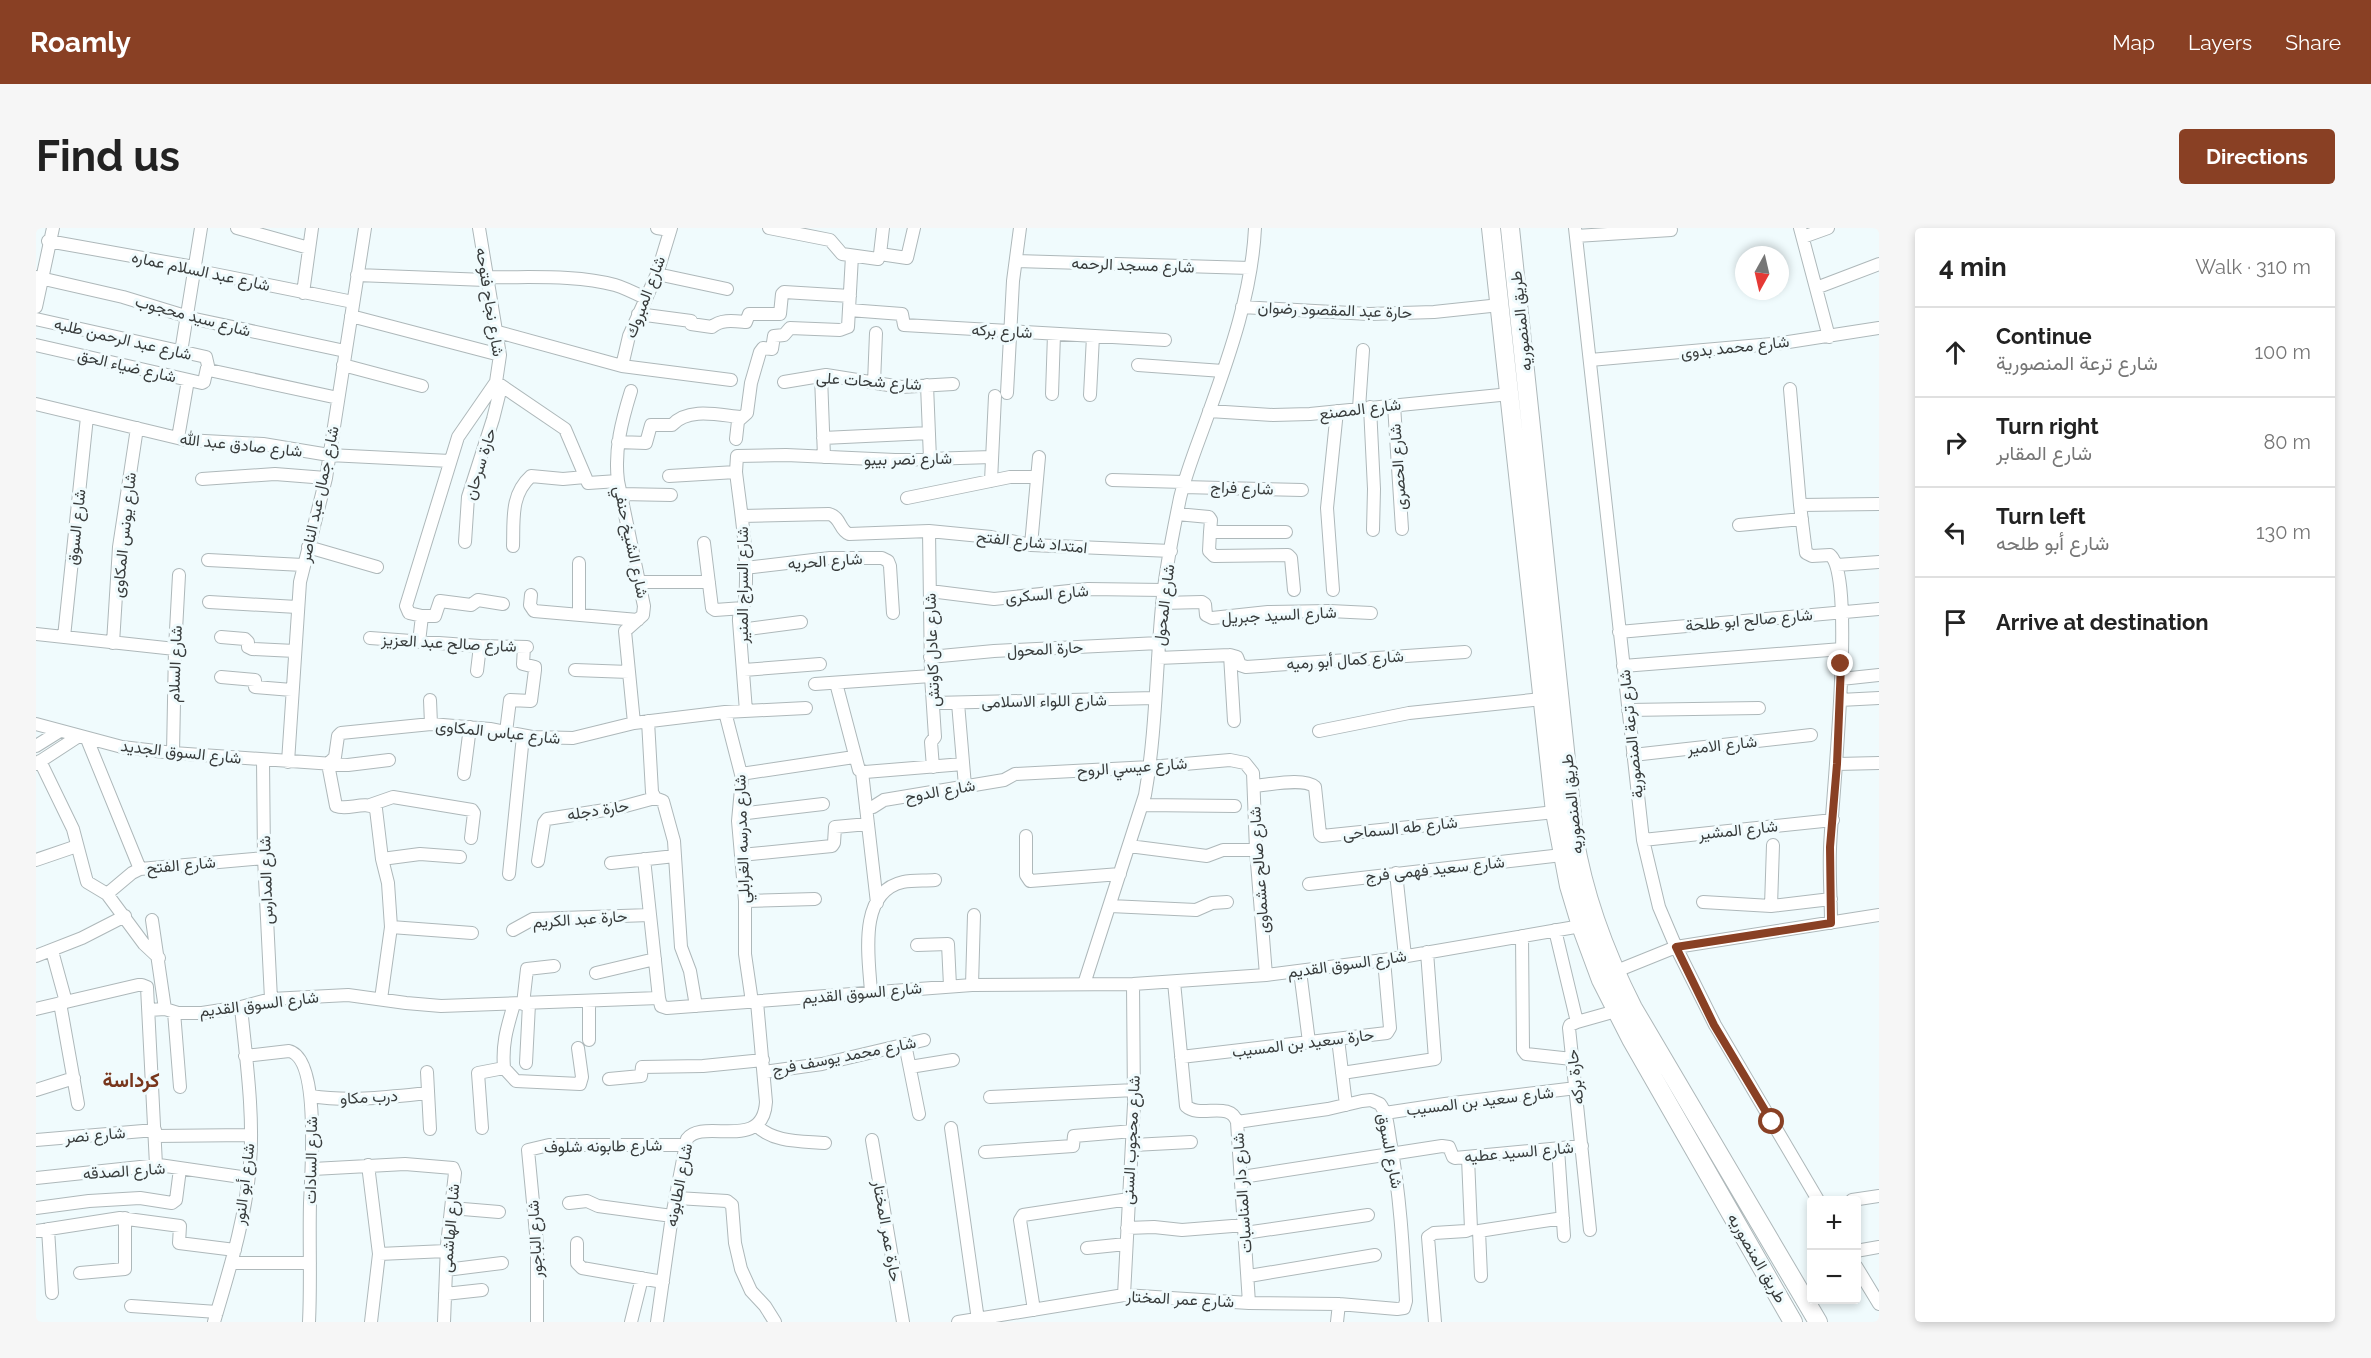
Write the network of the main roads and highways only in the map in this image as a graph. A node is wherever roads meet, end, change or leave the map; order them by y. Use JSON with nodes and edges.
{"nodes":[{"id":1,"x":1491,"y":228,"type":"edge"},
{"id":2,"x":1510,"y":228,"type":"edge"},
{"id":3,"x":1537,"y":562,"type":"junction"},
{"id":4,"x":1793,"y":1322,"type":"edge"},
{"id":5,"x":1818,"y":1322,"type":"edge"}],
"edges":[{"from":1,"to":3,"type":"main road","name":"طريق المنصوريه"},
{"from":2,"to":3,"type":"main road","name":"طريق المنصوريه"},
{"from":3,"to":4,"type":"main road","name":"طريق المنصوريه"},
{"from":3,"to":5,"type":"main road","name":"طريق المنصوريه"}]}
